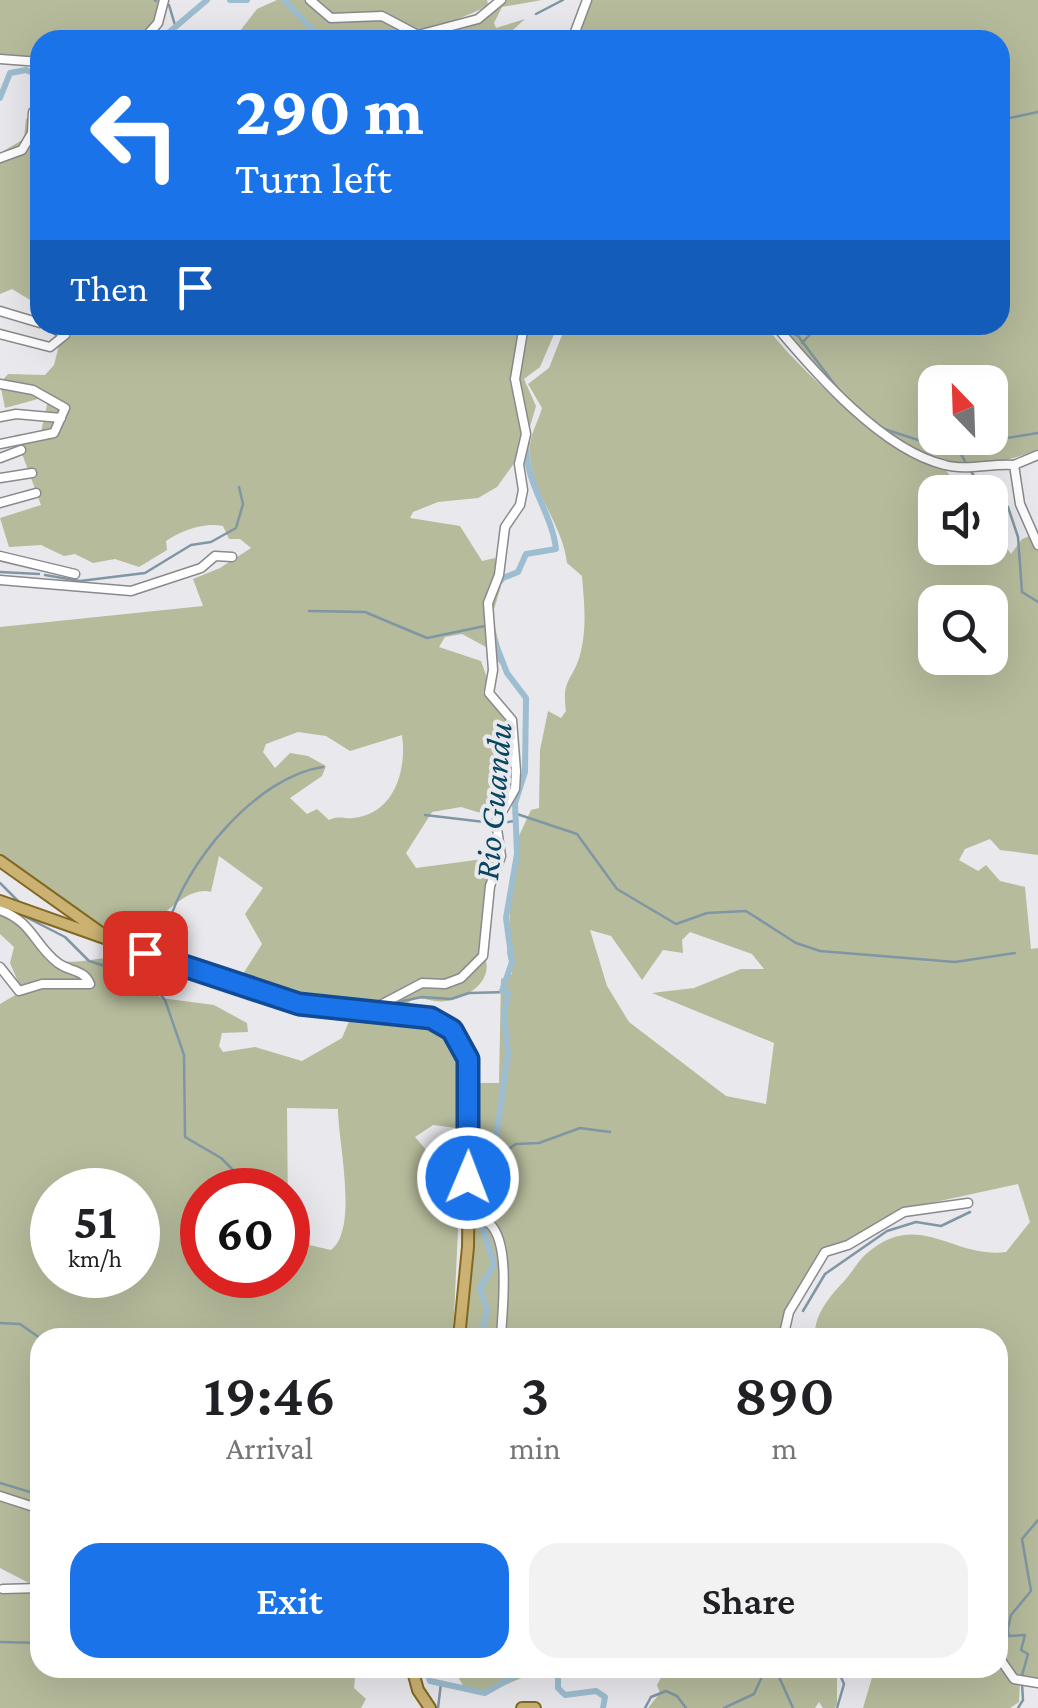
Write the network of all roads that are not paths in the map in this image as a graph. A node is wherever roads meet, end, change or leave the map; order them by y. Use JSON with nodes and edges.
{"nodes":[{"id":1,"x":164,"y":0,"type":"edge"},
{"id":2,"x":310,"y":0,"type":"edge"},
{"id":3,"x":501,"y":0,"type":"edge"},
{"id":4,"x":587,"y":0,"type":"edge"},
{"id":5,"x":152,"y":30,"type":"edge"},
{"id":6,"x":409,"y":30,"type":"edge"},
{"id":7,"x":437,"y":30,"type":"edge"},
{"id":8,"x":576,"y":30,"type":"edge"},
{"id":9,"x":0,"y":59,"type":"edge"},
{"id":10,"x":30,"y":61,"type":"edge"},
{"id":11,"x":30,"y":136,"type":"edge"},
{"id":12,"x":0,"y":158,"type":"edge"},
{"id":13,"x":0,"y":311,"type":"edge"},
{"id":14,"x":30,"y":320,"type":"edge"},
{"id":15,"x":0,"y":334,"type":"edge"},
{"id":16,"x":66,"y":335,"type":"edge"},
{"id":17,"x":522,"y":335,"type":"edge"},
{"id":18,"x":783,"y":335,"type":"edge"},
{"id":19,"x":0,"y":384,"type":"edge"},
{"id":20,"x":0,"y":417,"type":"edge"},
{"id":21,"x":61,"y":418,"type":"junction"},
{"id":22,"x":0,"y":444,"type":"edge"},
{"id":23,"x":22,"y":450,"type":"dead end"},
{"id":24,"x":1038,"y":455,"type":"edge"},
{"id":25,"x":0,"y":458,"type":"edge"},
{"id":26,"x":1014,"y":465,"type":"junction"},
{"id":27,"x":32,"y":473,"type":"dead end"},
{"id":28,"x":0,"y":478,"type":"edge"},
{"id":29,"x":36,"y":493,"type":"dead end"},
{"id":30,"x":0,"y":503,"type":"edge"},
{"id":31,"x":1038,"y":546,"type":"edge"},
{"id":32,"x":0,"y":556,"type":"edge"},
{"id":33,"x":232,"y":557,"type":"dead end"},
{"id":34,"x":38,"y":568,"type":"junction"},
{"id":35,"x":74,"y":574,"type":"dead end"},
{"id":36,"x":2,"y":579,"type":"edge"},
{"id":37,"x":42,"y":583,"type":"junction"},
{"id":38,"x":0,"y":862,"type":"edge"},
{"id":39,"x":38,"y":889,"type":"junction"},
{"id":40,"x":0,"y":901,"type":"edge"},
{"id":41,"x":0,"y":910,"type":"edge"},
{"id":42,"x":37,"y":914,"type":"junction"},
{"id":43,"x":167,"y":926,"type":"dead end"},
{"id":44,"x":132,"y":949,"type":"junction"},
{"id":45,"x":145,"y":953,"type":"junction"},
{"id":46,"x":0,"y":967,"type":"edge"},
{"id":47,"x":370,"y":1011,"type":"junction"},
{"id":48,"x":468,"y":1173,"type":"junction"},
{"id":49,"x":968,"y":1204,"type":"dead end"},
{"id":50,"x":460,"y":1328,"type":"edge"},
{"id":51,"x":502,"y":1328,"type":"edge"},
{"id":52,"x":785,"y":1328,"type":"edge"},
{"id":53,"x":0,"y":1496,"type":"edge"},
{"id":54,"x":30,"y":1506,"type":"edge"},
{"id":55,"x":30,"y":1588,"type":"edge"},
{"id":56,"x":3,"y":1589,"type":"dead end"},
{"id":57,"x":1008,"y":1670,"type":"edge"},
{"id":58,"x":415,"y":1678,"type":"edge"},
{"id":59,"x":1038,"y":1683,"type":"edge"},
{"id":60,"x":430,"y":1708,"type":"edge"},
{"id":61,"x":522,"y":1708,"type":"edge"},
{"id":62,"x":536,"y":1708,"type":"edge"}],
"edges":[{"from":1,"to":5,"type":"street"},
{"from":2,"to":6,"type":"street"},
{"from":3,"to":7,"type":"street"},
{"from":4,"to":8,"type":"street"},
{"from":9,"to":10,"type":"street"},
{"from":11,"to":12,"type":"street"},
{"from":13,"to":14,"type":"street"},
{"from":15,"to":16,"type":"street"},
{"from":17,"to":47,"type":"street"},
{"from":18,"to":26,"type":"street"},
{"from":19,"to":21,"type":"street"},
{"from":20,"to":21,"type":"street"},
{"from":21,"to":22,"type":"street"},
{"from":23,"to":25,"type":"street"},
{"from":24,"to":26,"type":"street"},
{"from":26,"to":31,"type":"street"},
{"from":27,"to":28,"type":"street"},
{"from":29,"to":30,"type":"street"},
{"from":32,"to":34,"type":"street"},
{"from":33,"to":37,"type":"street"},
{"from":34,"to":35,"type":"street"},
{"from":34,"to":37,"type":"street"},
{"from":36,"to":37,"type":"street"},
{"from":38,"to":39,"type":"main road"},
{"from":39,"to":42,"type":"main road"},
{"from":39,"to":44,"type":"main road"},
{"from":40,"to":42,"type":"main road"},
{"from":41,"to":46,"type":"street"},
{"from":42,"to":44,"type":"main road"},
{"from":43,"to":45,"type":"street"},
{"from":44,"to":45,"type":"main road"},
{"from":45,"to":47,"type":"main road"},
{"from":47,"to":48,"type":"main road"},
{"from":48,"to":50,"type":"main road"},
{"from":48,"to":51,"type":"street"},
{"from":49,"to":52,"type":"street"},
{"from":53,"to":54,"type":"street"},
{"from":55,"to":56,"type":"street"},
{"from":57,"to":59,"type":"street"},
{"from":58,"to":60,"type":"main road"},
{"from":61,"to":62,"type":"main road"}]}
